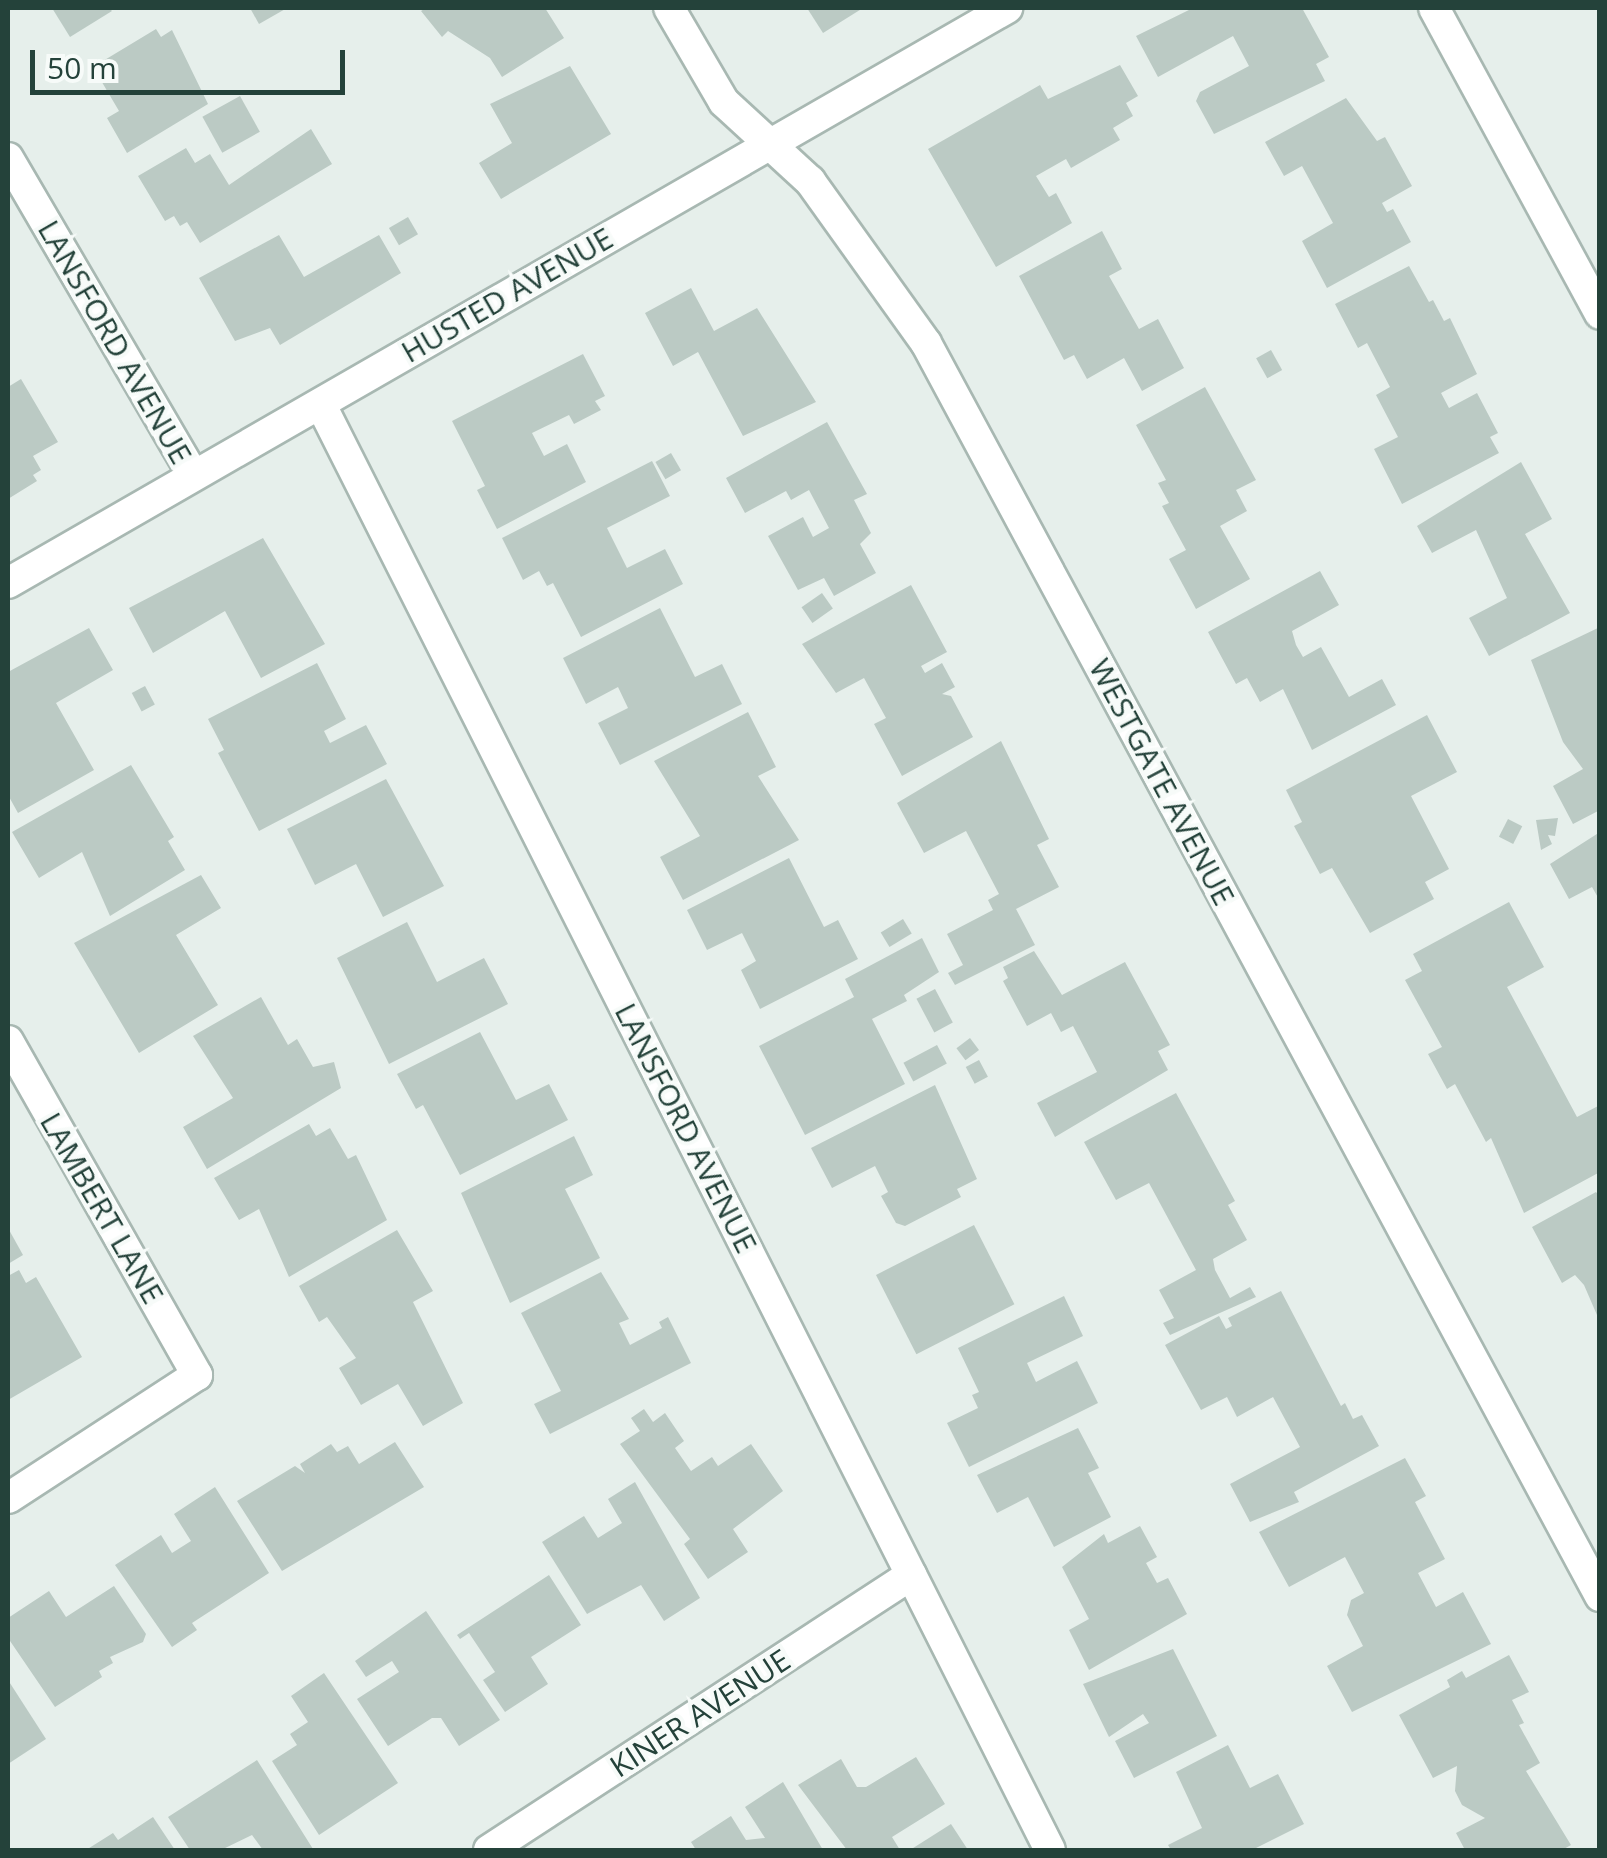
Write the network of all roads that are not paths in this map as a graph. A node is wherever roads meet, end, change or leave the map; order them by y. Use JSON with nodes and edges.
{"nodes":[{"id":1,"x":669,"y":8,"type":"edge"},
{"id":2,"x":1006,"y":8,"type":"edge"},
{"id":3,"x":1434,"y":8,"type":"edge"},
{"id":4,"x":770,"y":143,"type":"junction"},
{"id":5,"x":8,"y":158,"type":"edge"},
{"id":6,"x":1600,"y":314,"type":"edge"},
{"id":7,"x":321,"y":404,"type":"junction"},
{"id":8,"x":193,"y":475,"type":"junction"},
{"id":9,"x":8,"y":583,"type":"edge"},
{"id":10,"x":8,"y":1041,"type":"edge"},
{"id":11,"x":8,"y":1498,"type":"edge"},
{"id":12,"x":911,"y":1576,"type":"junction"},
{"id":13,"x":1600,"y":1596,"type":"edge"},
{"id":14,"x":489,"y":1850,"type":"edge"},
{"id":15,"x":1050,"y":1850,"type":"edge"}],
"edges":[{"from":1,"to":4,"type":"street","name":"WESTGATE AVENUE"},
{"from":2,"to":4,"type":"street","name":"HUSTED AVENUE"},
{"from":3,"to":6,"type":"street"},
{"from":4,"to":7,"type":"street","name":"HUSTED AVENUE"},
{"from":4,"to":13,"type":"street","name":"WESTGATE AVENUE"},
{"from":5,"to":8,"type":"street","name":"LANSFORD AVENUE"},
{"from":7,"to":8,"type":"street","name":"HUSTED AVENUE"},
{"from":7,"to":12,"type":"street","name":"LANSFORD AVENUE"},
{"from":8,"to":9,"type":"street","name":"HUSTED AVENUE"},
{"from":10,"to":11,"type":"street","name":"LAMBERT LANE"},
{"from":12,"to":14,"type":"street","name":"KINER AVENUE"},
{"from":12,"to":15,"type":"street","name":"LANSFORD AVENUE"}]}
